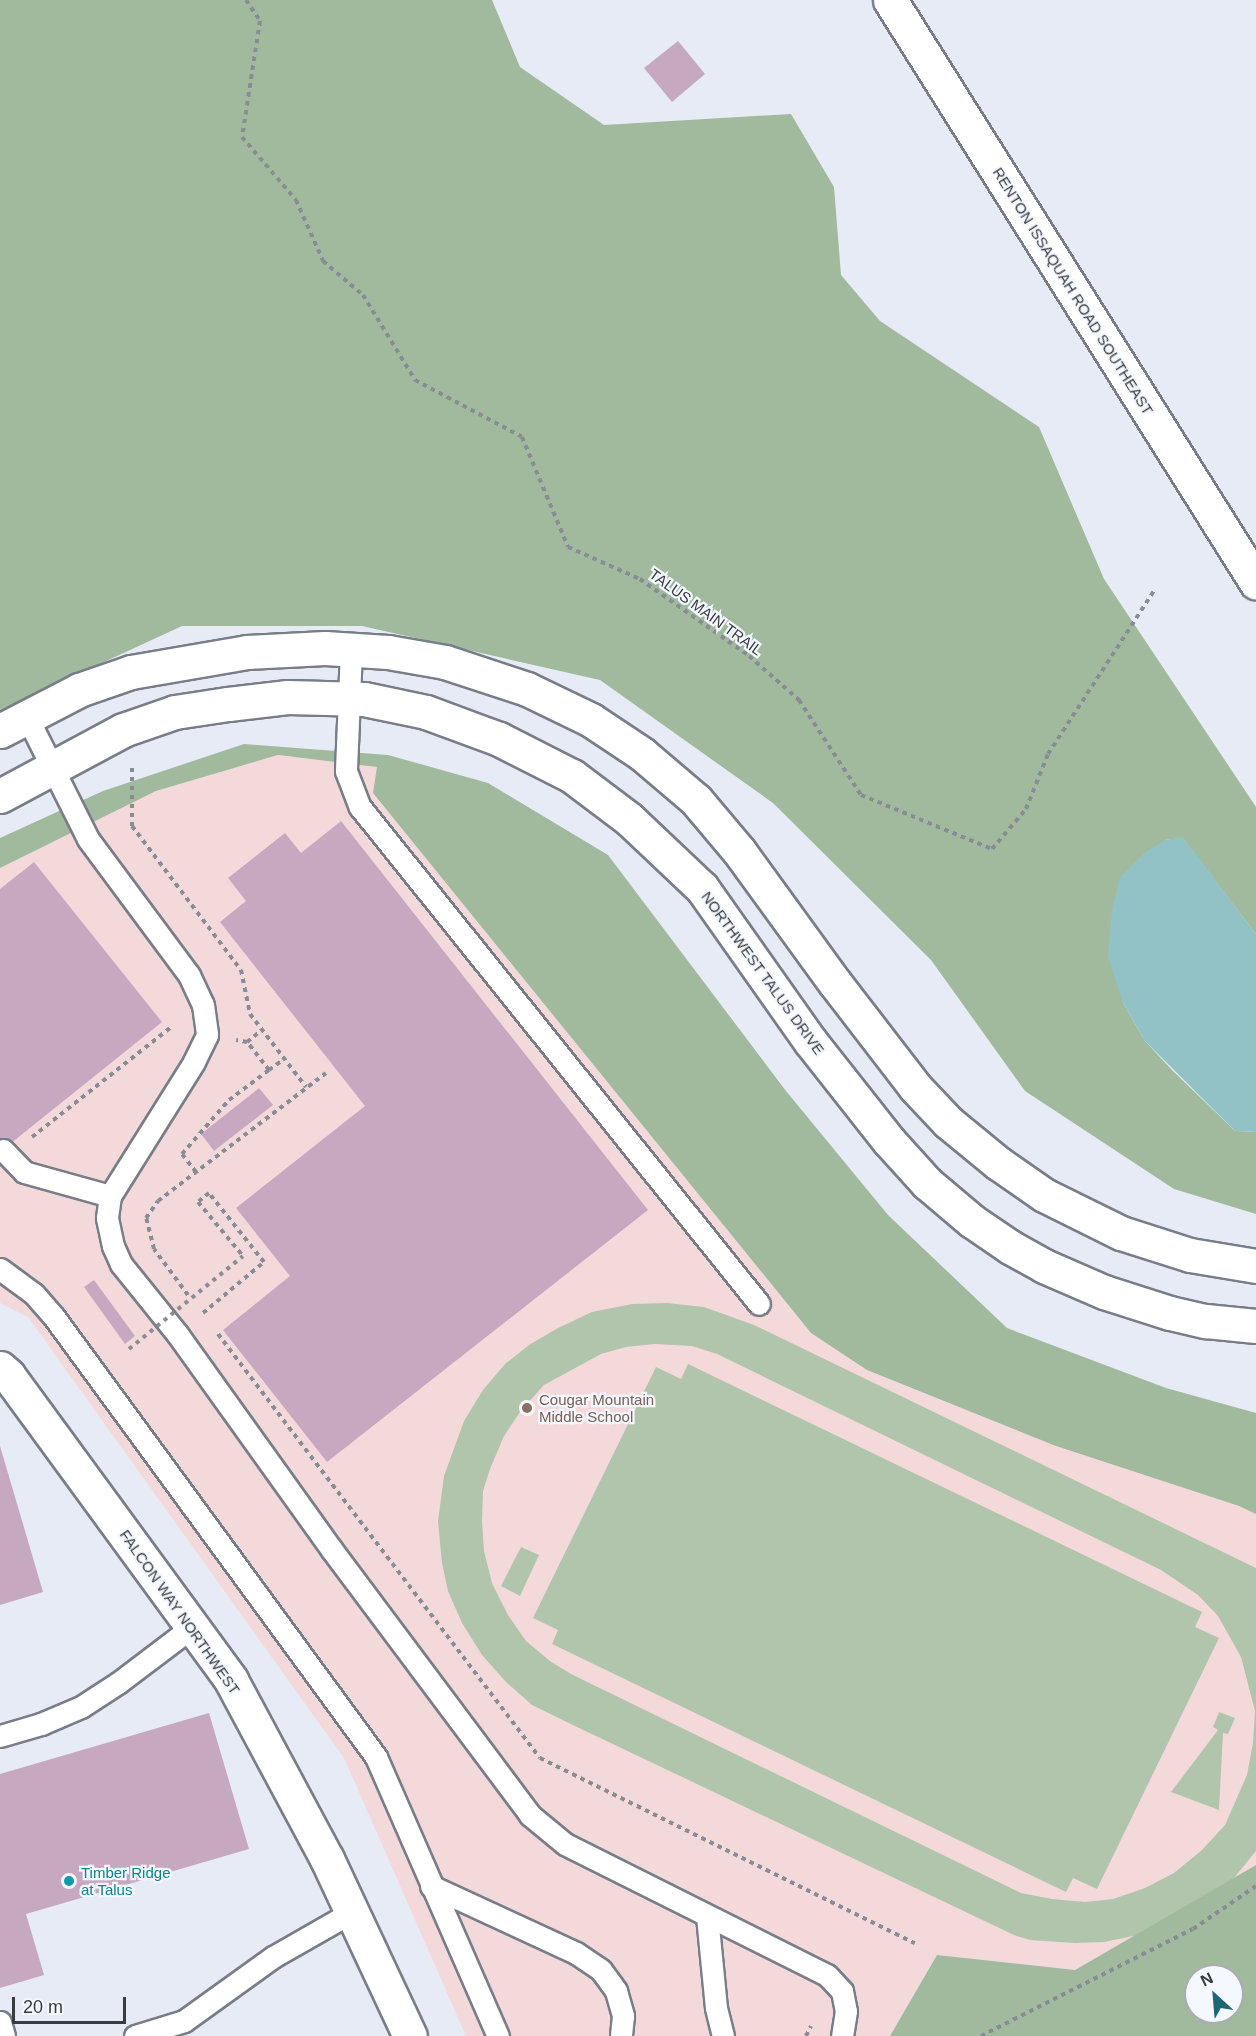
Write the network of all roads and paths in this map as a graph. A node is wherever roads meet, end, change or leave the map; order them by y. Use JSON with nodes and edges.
{"nodes":[{"id":1,"x":246,"y":0,"type":"edge"},
{"id":2,"x":890,"y":0,"type":"edge"},
{"id":3,"x":1256,"y":582,"type":"edge"},
{"id":4,"x":1155,"y":589,"type":"dead end"},
{"id":5,"x":351,"y":650,"type":"junction"},
{"id":6,"x":349,"y":698,"type":"junction"},
{"id":7,"x":13,"y":724,"type":"edge"},
{"id":8,"x":51,"y":767,"type":"junction"},
{"id":9,"x":132,"y":768,"type":"dead end"},
{"id":10,"x":0,"y":796,"type":"edge"},
{"id":11,"x":170,"y":1028,"type":"dead end"},
{"id":12,"x":262,"y":1030,"type":"junction"},
{"id":13,"x":226,"y":1038,"type":"dead end"},
{"id":14,"x":247,"y":1042,"type":"junction"},
{"id":15,"x":284,"y":1059,"type":"junction"},
{"id":16,"x":269,"y":1070,"type":"junction"},
{"id":17,"x":326,"y":1073,"type":"dead end"},
{"id":18,"x":306,"y":1088,"type":"junction"},
{"id":19,"x":24,"y":1143,"type":"dead end"},
{"id":20,"x":3,"y":1150,"type":"dead end"},
{"id":21,"x":196,"y":1172,"type":"junction"},
{"id":22,"x":110,"y":1196,"type":"junction"},
{"id":23,"x":1256,"y":1266,"type":"edge"},
{"id":24,"x":0,"y":1269,"type":"edge"},
{"id":25,"x":759,"y":1304,"type":"dead end"},
{"id":26,"x":202,"y":1314,"type":"junction"},
{"id":27,"x":210,"y":1323,"type":"dead end"},
{"id":28,"x":1256,"y":1326,"type":"edge"},
{"id":29,"x":217,"y":1332,"type":"dead end"},
{"id":30,"x":129,"y":1349,"type":"dead end"},
{"id":31,"x":0,"y":1368,"type":"edge"},
{"id":32,"x":192,"y":1627,"type":"junction"},
{"id":33,"x":0,"y":1736,"type":"edge"},
{"id":34,"x":431,"y":1886,"type":"junction"},
{"id":35,"x":1256,"y":1886,"type":"edge"},
{"id":36,"x":352,"y":1912,"type":"junction"},
{"id":37,"x":706,"y":1916,"type":"junction"},
{"id":38,"x":915,"y":1943,"type":"dead end"},
{"id":39,"x":0,"y":2022,"type":"edge"},
{"id":40,"x":4,"y":2036,"type":"edge"},
{"id":41,"x":135,"y":2036,"type":"edge"},
{"id":42,"x":410,"y":2036,"type":"edge"},
{"id":43,"x":498,"y":2036,"type":"edge"},
{"id":44,"x":621,"y":2036,"type":"edge"},
{"id":45,"x":723,"y":2036,"type":"edge"},
{"id":46,"x":842,"y":2036,"type":"edge"},
{"id":47,"x":981,"y":2036,"type":"edge"}],
"edges":[{"from":1,"to":4,"type":"path","name":"TALUS MAIN TRAIL"},
{"from":2,"to":3,"type":"street","name":"RENTON ISSAQUAH ROAD SOUTHEAST"},
{"from":5,"to":6,"type":"lane"},
{"from":5,"to":7,"type":"street"},
{"from":5,"to":23,"type":"street"},
{"from":6,"to":8,"type":"street","name":"NORTHWEST TALUS DRIVE"},
{"from":6,"to":25,"type":"lane"},
{"from":6,"to":28,"type":"street","name":"NORTHWEST TALUS DRIVE"},
{"from":7,"to":8,"type":"lane"},
{"from":8,"to":10,"type":"street","name":"NORTHWEST TALUS DRIVE"},
{"from":8,"to":22,"type":"lane"},
{"from":9,"to":12,"type":"path"},
{"from":11,"to":19,"type":"path"},
{"from":12,"to":14,"type":"path"},
{"from":12,"to":15,"type":"path"},
{"from":13,"to":14,"type":"path"},
{"from":14,"to":16,"type":"path"},
{"from":15,"to":16,"type":"path"},
{"from":15,"to":18,"type":"path"},
{"from":16,"to":21,"type":"path"},
{"from":17,"to":18,"type":"path"},
{"from":18,"to":21,"type":"path"},
{"from":20,"to":22,"type":"lane"},
{"from":21,"to":26,"type":"path"},
{"from":22,"to":37,"type":"lane"},
{"from":24,"to":34,"type":"lane"},
{"from":26,"to":27,"type":"path"},
{"from":26,"to":30,"type":"path","bridge":true},
{"from":29,"to":38,"type":"path"},
{"from":31,"to":32,"type":"street","name":"FALCON WAY NORTHWEST"},
{"from":32,"to":33,"type":"lane"},
{"from":32,"to":36,"type":"street","name":"FALCON WAY NORTHWEST"},
{"from":34,"to":43,"type":"lane"},
{"from":34,"to":44,"type":"lane"},
{"from":35,"to":47,"type":"path"},
{"from":36,"to":41,"type":"lane"},
{"from":36,"to":42,"type":"street","name":"FALCON WAY NORTHWEST"},
{"from":37,"to":45,"type":"lane"},
{"from":37,"to":46,"type":"lane"},
{"from":39,"to":40,"type":"lane"}]}
